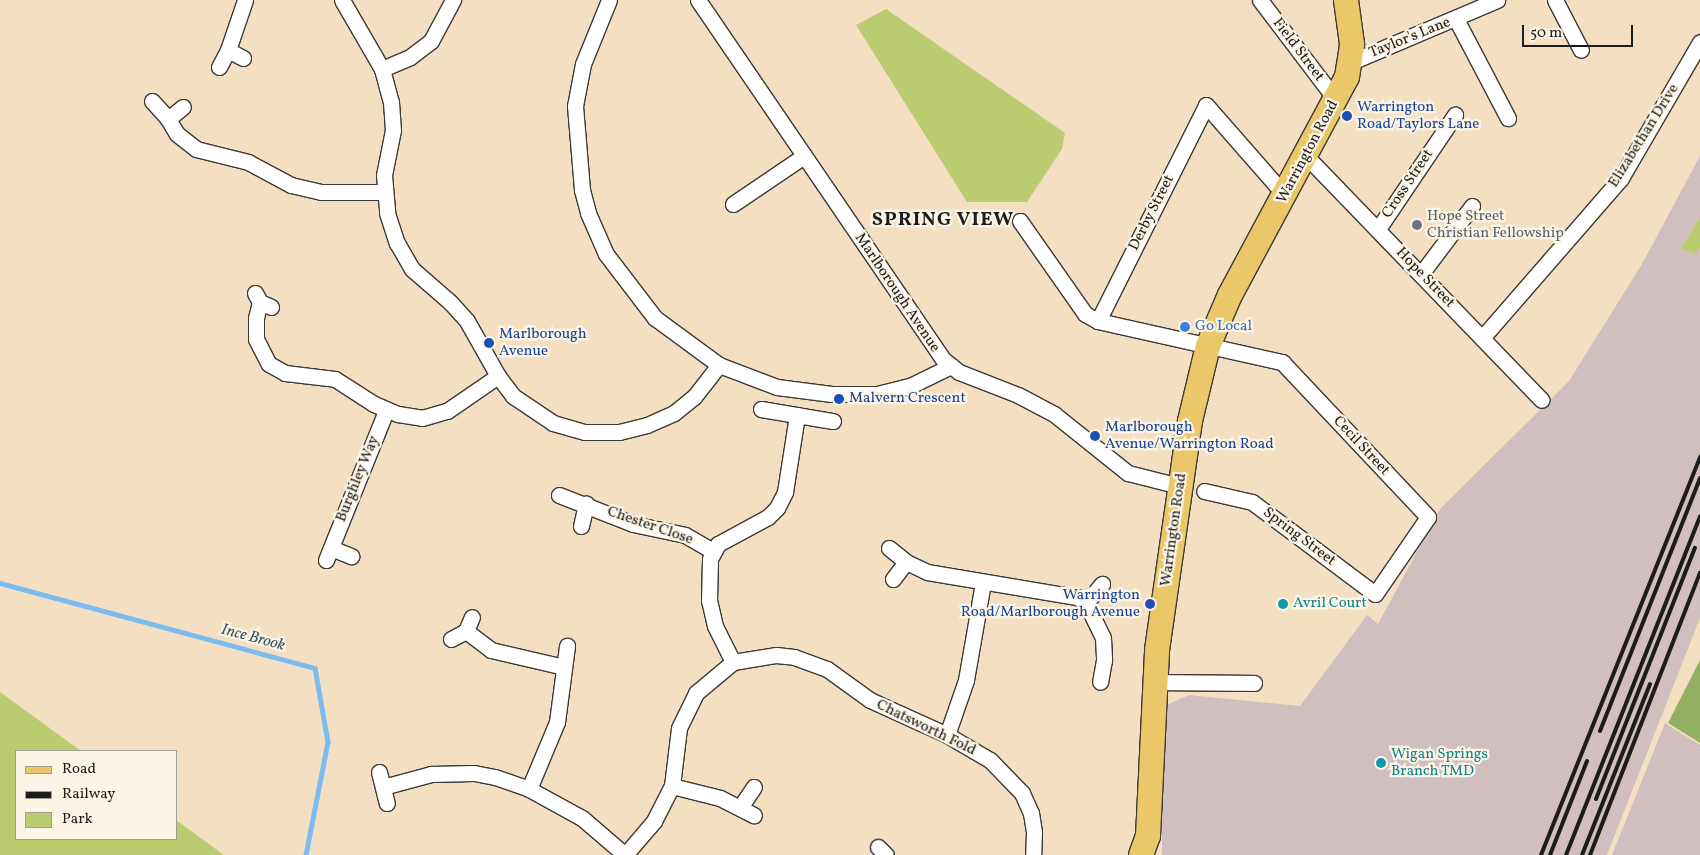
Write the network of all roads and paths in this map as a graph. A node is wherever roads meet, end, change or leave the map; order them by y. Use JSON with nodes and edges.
{"nodes":[{"id":1,"x":245,"y":0,"type":"edge"},
{"id":2,"x":342,"y":0,"type":"edge"},
{"id":3,"x":453,"y":0,"type":"edge"},
{"id":4,"x":609,"y":0,"type":"edge"},
{"id":5,"x":698,"y":0,"type":"edge"},
{"id":6,"x":1260,"y":0,"type":"edge"},
{"id":7,"x":1346,"y":0,"type":"edge"},
{"id":8,"x":1497,"y":0,"type":"edge"},
{"id":9,"x":1555,"y":0,"type":"edge"},
{"id":10,"x":1481,"y":4,"type":"edge"},
{"id":11,"x":1456,"y":19,"type":"junction"},
{"id":12,"x":1700,"y":42,"type":"edge"},
{"id":13,"x":228,"y":50,"type":"junction"},
{"id":14,"x":1581,"y":50,"type":"dead end"},
{"id":15,"x":243,"y":58,"type":"dead end"},
{"id":16,"x":1351,"y":62,"type":"junction"},
{"id":17,"x":219,"y":67,"type":"dead end"},
{"id":18,"x":382,"y":70,"type":"junction"},
{"id":19,"x":1336,"y":100,"type":"junction"},
{"id":20,"x":152,"y":101,"type":"dead end"},
{"id":21,"x":183,"y":107,"type":"dead end"},
{"id":22,"x":1455,"y":115,"type":"dead end"},
{"id":23,"x":1508,"y":118,"type":"dead end"},
{"id":24,"x":168,"y":119,"type":"junction"},
{"id":25,"x":804,"y":156,"type":"junction"},
{"id":26,"x":1306,"y":156,"type":"junction"},
{"id":27,"x":385,"y":192,"type":"junction"},
{"id":28,"x":1287,"y":192,"type":"junction"},
{"id":29,"x":733,"y":204,"type":"dead end"},
{"id":30,"x":1472,"y":206,"type":"dead end"},
{"id":31,"x":1020,"y":221,"type":"dead end"},
{"id":32,"x":1378,"y":228,"type":"junction"},
{"id":33,"x":1421,"y":274,"type":"junction"},
{"id":34,"x":262,"y":301,"type":"dead end"},
{"id":35,"x":1098,"y":321,"type":"junction"},
{"id":36,"x":1482,"y":338,"type":"junction"},
{"id":37,"x":1208,"y":346,"type":"junction"},
{"id":38,"x":719,"y":365,"type":"junction"},
{"id":39,"x":951,"y":366,"type":"junction"},
{"id":40,"x":498,"y":376,"type":"junction"},
{"id":41,"x":1542,"y":400,"type":"dead end"},
{"id":42,"x":760,"y":409,"type":"dead end"},
{"id":43,"x":386,"y":410,"type":"junction"},
{"id":44,"x":797,"y":415,"type":"junction"},
{"id":45,"x":833,"y":421,"type":"dead end"},
{"id":46,"x":1179,"y":486,"type":"junction"},
{"id":47,"x":559,"y":494,"type":"dead end"},
{"id":48,"x":1212,"y":498,"type":"dead end"},
{"id":49,"x":586,"y":504,"type":"junction"},
{"id":50,"x":581,"y":526,"type":"dead end"},
{"id":51,"x":889,"y":548,"type":"dead end"},
{"id":52,"x":713,"y":551,"type":"junction"},
{"id":53,"x":351,"y":556,"type":"dead end"},
{"id":54,"x":906,"y":562,"type":"junction"},
{"id":55,"x":893,"y":579,"type":"dead end"},
{"id":56,"x":983,"y":583,"type":"junction"},
{"id":57,"x":1102,"y":584,"type":"dead end"},
{"id":58,"x":1375,"y":594,"type":"joint"},
{"id":59,"x":1086,"y":603,"type":"junction"},
{"id":60,"x":451,"y":639,"type":"dead end"},
{"id":61,"x":567,"y":646,"type":"dead end"},
{"id":62,"x":734,"y":662,"type":"junction"},
{"id":63,"x":564,"y":667,"type":"junction"},
{"id":64,"x":1100,"y":682,"type":"dead end"},
{"id":65,"x":1155,"y":682,"type":"junction"},
{"id":66,"x":1254,"y":683,"type":"dead end"},
{"id":67,"x":947,"y":735,"type":"junction"},
{"id":68,"x":379,"y":772,"type":"dead end"},
{"id":69,"x":672,"y":786,"type":"junction"},
{"id":70,"x":383,"y":787,"type":"junction"},
{"id":71,"x":754,"y":787,"type":"dead end"},
{"id":72,"x":529,"y":789,"type":"junction"},
{"id":73,"x":387,"y":803,"type":"dead end"},
{"id":74,"x":741,"y":806,"type":"junction"},
{"id":75,"x":754,"y":815,"type":"dead end"},
{"id":76,"x":625,"y":855,"type":"edge"},
{"id":77,"x":1033,"y":855,"type":"edge"},
{"id":78,"x":1141,"y":855,"type":"edge"}],
"edges":[{"from":1,"to":13,"type":"street"},
{"from":2,"to":18,"type":"street"},
{"from":3,"to":18,"type":"street"},
{"from":4,"to":38,"type":"street"},
{"from":5,"to":25,"type":"street","name":"Marlborough Avenue"},
{"from":6,"to":19,"type":"street","name":"Field Street"},
{"from":7,"to":16,"type":"main road","name":"Warrington Road"},
{"from":8,"to":10,"type":"street","name":"Taylor's Lane"},
{"from":9,"to":14,"type":"street"},
{"from":10,"to":11,"type":"street","name":"Taylor's Lane"},
{"from":11,"to":16,"type":"street","name":"Taylor's Lane"},
{"from":11,"to":23,"type":"street"},
{"from":12,"to":36,"type":"street","name":"Elizabethan Drive"},
{"from":13,"to":15,"type":"street"},
{"from":13,"to":17,"type":"street"},
{"from":16,"to":19,"type":"main road","name":"Warrington Road"},
{"from":18,"to":27,"type":"street"},
{"from":19,"to":26,"type":"main road","name":"Warrington Road"},
{"from":20,"to":24,"type":"street"},
{"from":21,"to":24,"type":"street"},
{"from":22,"to":32,"type":"street","name":"Cross Street"},
{"from":24,"to":27,"type":"street"},
{"from":25,"to":29,"type":"street"},
{"from":25,"to":39,"type":"street","name":"Marlborough Avenue"},
{"from":26,"to":28,"type":"main road","name":"Warrington Road"},
{"from":26,"to":32,"type":"street","name":"Hope Street"},
{"from":27,"to":40,"type":"street"},
{"from":28,"to":35,"type":"street","name":"Derby Street"},
{"from":28,"to":37,"type":"main road","name":"Warrington Road"},
{"from":30,"to":33,"type":"street"},
{"from":31,"to":35,"type":"street"},
{"from":32,"to":33,"type":"street","name":"Hope Street"},
{"from":33,"to":36,"type":"street","name":"Hope Street"},
{"from":34,"to":43,"type":"street"},
{"from":35,"to":37,"type":"street"},
{"from":36,"to":41,"type":"street","name":"Hope Street"},
{"from":37,"to":46,"type":"main road","name":"Warrington Road"},
{"from":37,"to":58,"type":"street","name":"Cecil Street"},
{"from":38,"to":39,"type":"street"},
{"from":38,"to":40,"type":"street"},
{"from":39,"to":46,"type":"street","name":"Marlborough Avenue"},
{"from":40,"to":43,"type":"street"},
{"from":42,"to":44,"type":"street"},
{"from":43,"to":53,"type":"street","name":"Burghley Way"},
{"from":44,"to":45,"type":"street"},
{"from":44,"to":52,"type":"street"},
{"from":46,"to":65,"type":"main road","name":"Warrington Road"},
{"from":47,"to":49,"type":"street","name":"Chester Close"},
{"from":48,"to":58,"type":"street","name":"Spring Street"},
{"from":49,"to":50,"type":"street","name":"Chester Close"},
{"from":49,"to":52,"type":"street","name":"Chester Close"},
{"from":51,"to":54,"type":"street"},
{"from":52,"to":62,"type":"street"},
{"from":54,"to":55,"type":"street"},
{"from":54,"to":56,"type":"street"},
{"from":56,"to":59,"type":"street"},
{"from":56,"to":67,"type":"street"},
{"from":57,"to":59,"type":"street"},
{"from":59,"to":64,"type":"street"},
{"from":60,"to":63,"type":"street"},
{"from":61,"to":63,"type":"street"},
{"from":62,"to":67,"type":"street","name":"Chatsworth Fold"},
{"from":62,"to":69,"type":"street","name":"Chatsworth Fold"},
{"from":63,"to":72,"type":"street"},
{"from":65,"to":66,"type":"street"},
{"from":65,"to":78,"type":"main road","name":"Warrington Road"},
{"from":67,"to":77,"type":"street","name":"Chatsworth Fold"},
{"from":68,"to":70,"type":"street"},
{"from":69,"to":74,"type":"street"},
{"from":69,"to":76,"type":"street","name":"Chatsworth Fold"},
{"from":70,"to":72,"type":"street"},
{"from":70,"to":73,"type":"street"},
{"from":71,"to":74,"type":"street"},
{"from":72,"to":76,"type":"street"},
{"from":74,"to":75,"type":"street"}]}
